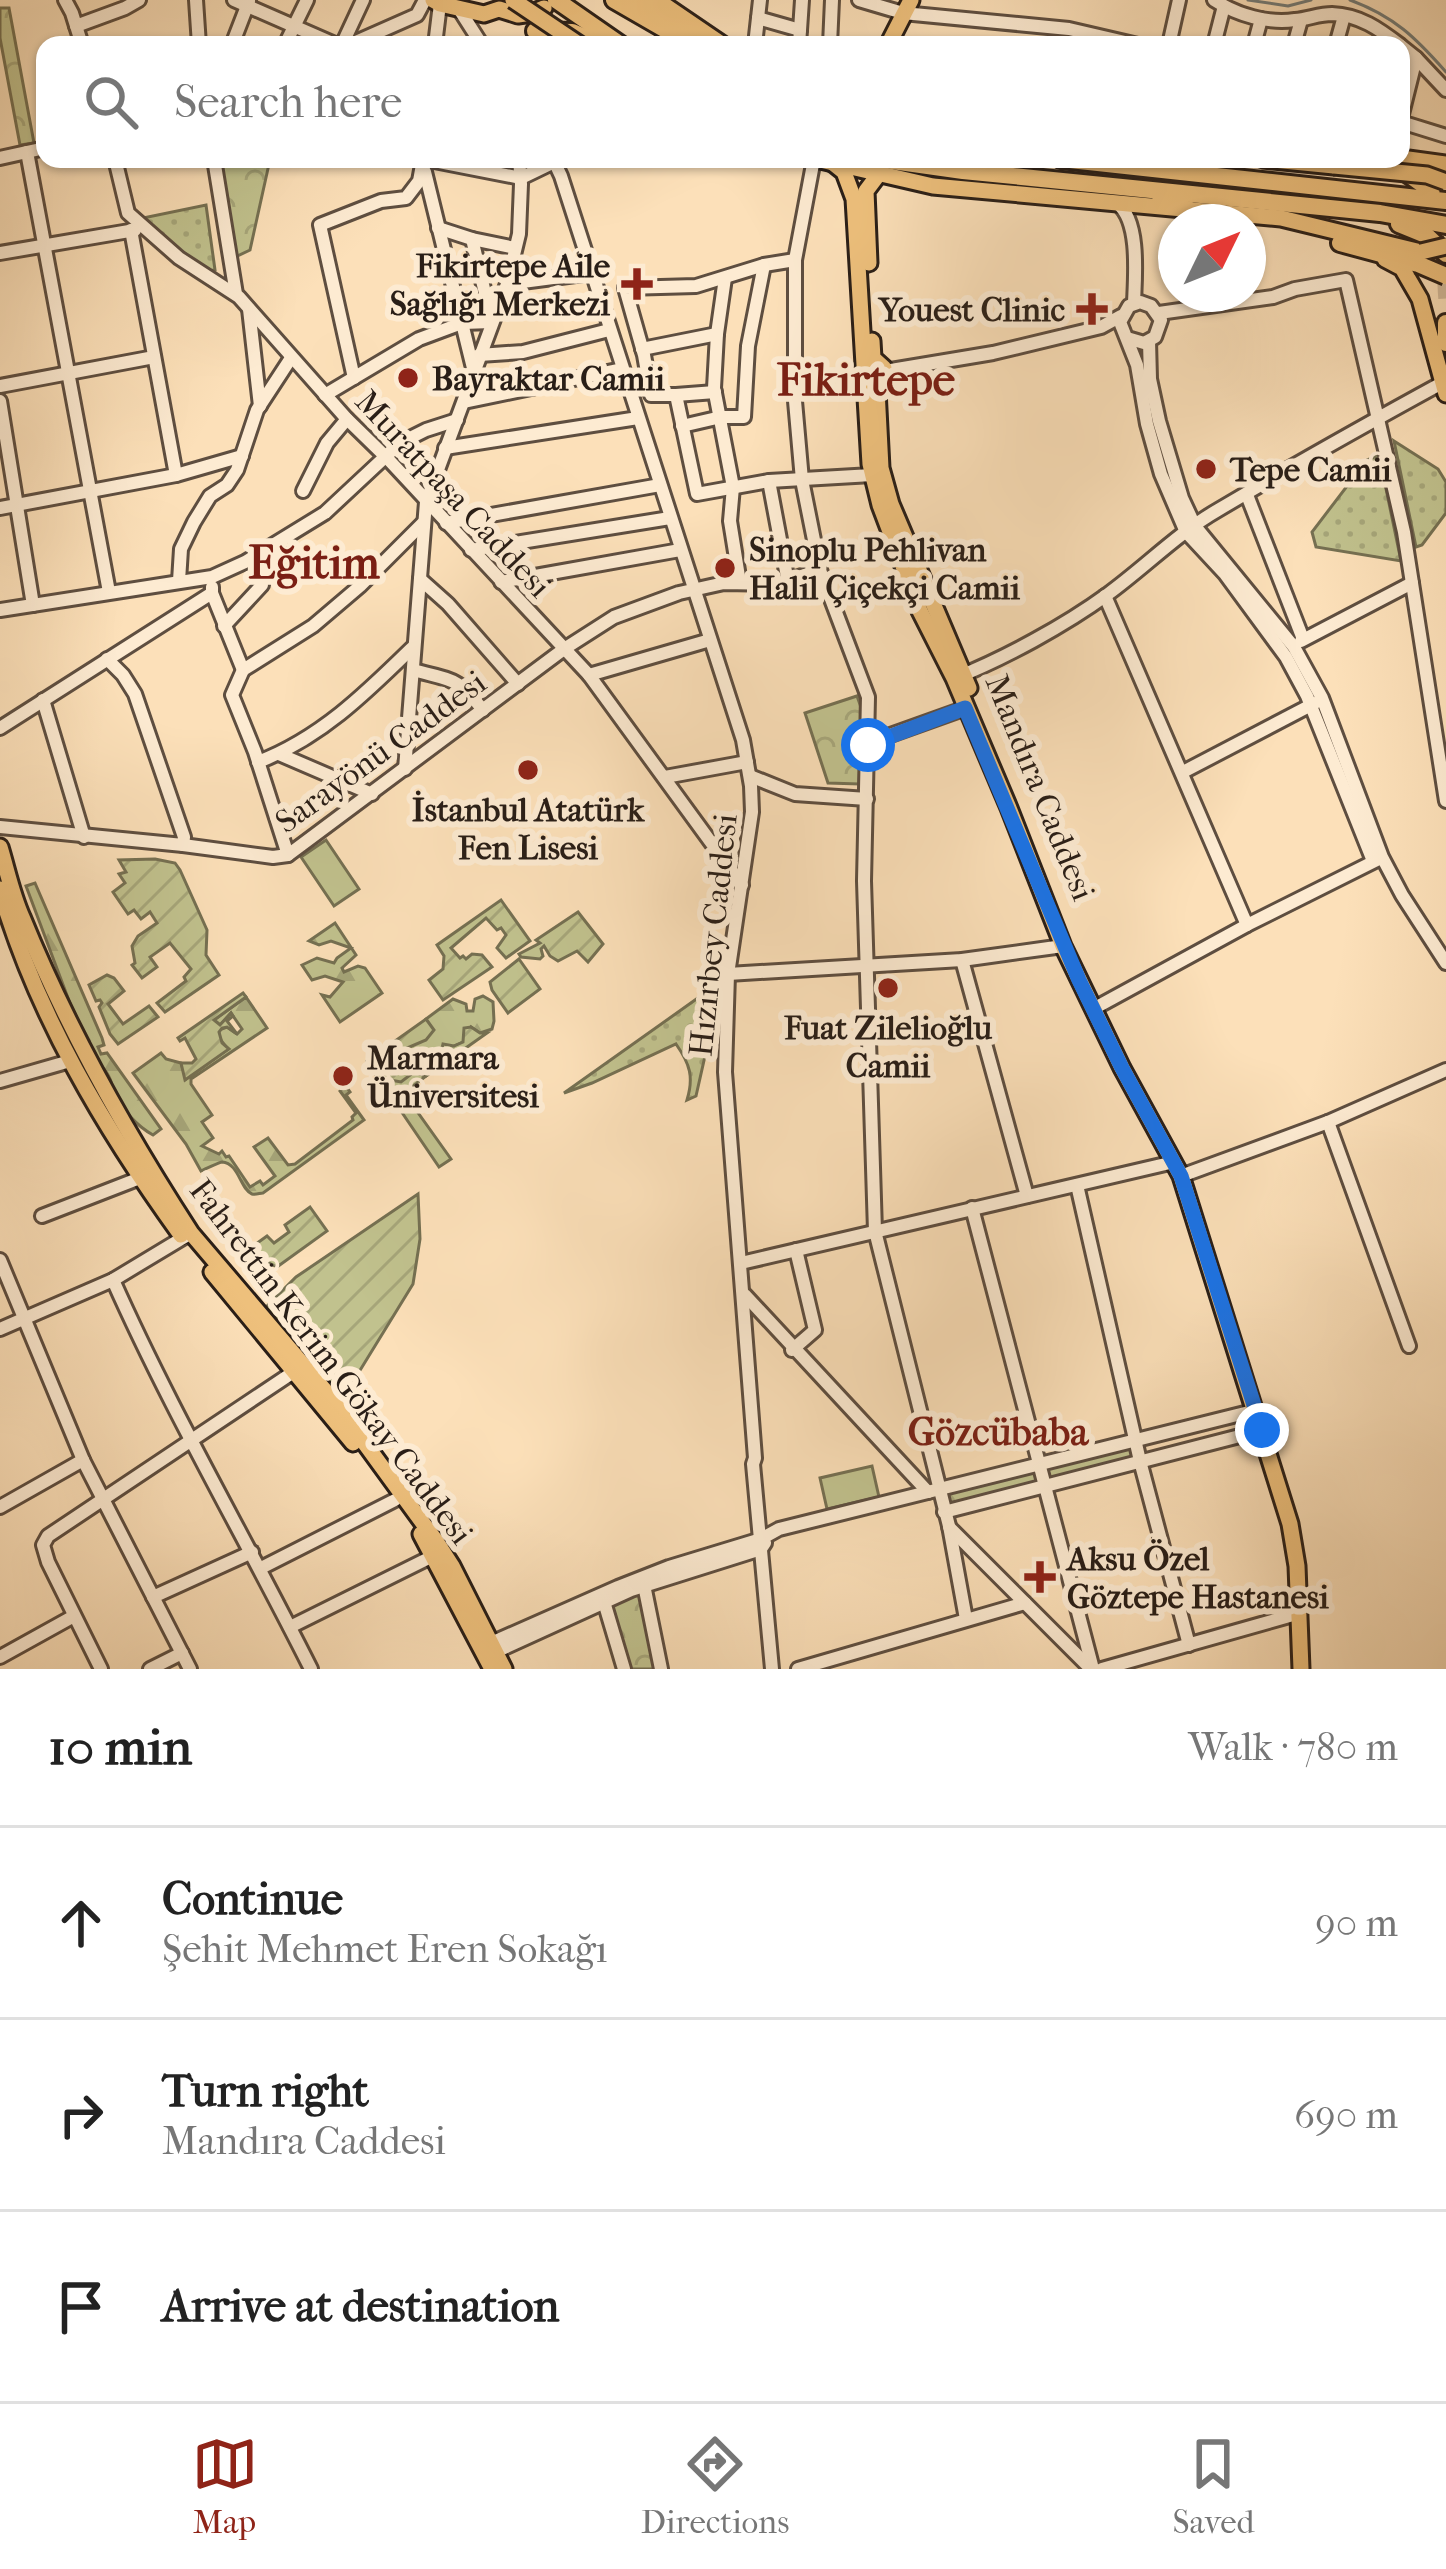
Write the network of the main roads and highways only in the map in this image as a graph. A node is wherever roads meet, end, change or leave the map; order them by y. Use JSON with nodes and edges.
{"nodes":[{"id":1,"x":483,"y":0,"type":"edge"},
{"id":2,"x":603,"y":0,"type":"edge"},
{"id":3,"x":614,"y":0,"type":"edge"},
{"id":4,"x":433,"y":1,"type":"edge"},
{"id":5,"x":644,"y":1,"type":"edge"},
{"id":6,"x":550,"y":4,"type":"edge"},
{"id":7,"x":506,"y":5,"type":"edge"},
{"id":8,"x":907,"y":7,"type":"edge"},
{"id":9,"x":536,"y":31,"type":"junction"},
{"id":10,"x":546,"y":36,"type":"edge"},
{"id":11,"x":563,"y":36,"type":"edge"},
{"id":12,"x":582,"y":36,"type":"edge"},
{"id":13,"x":605,"y":36,"type":"edge"},
{"id":14,"x":657,"y":36,"type":"edge"},
{"id":15,"x":676,"y":36,"type":"edge"},
{"id":16,"x":693,"y":36,"type":"edge"},
{"id":17,"x":707,"y":36,"type":"edge"},
{"id":18,"x":892,"y":36,"type":"edge"},
{"id":19,"x":1410,"y":159,"type":"edge"},
{"id":20,"x":1446,"y":164,"type":"edge"},
{"id":21,"x":837,"y":168,"type":"edge"},
{"id":22,"x":879,"y":168,"type":"edge"},
{"id":23,"x":889,"y":168,"type":"edge"},
{"id":24,"x":899,"y":168,"type":"edge"},
{"id":25,"x":912,"y":168,"type":"edge"},
{"id":26,"x":1144,"y":168,"type":"edge"},
{"id":27,"x":1219,"y":168,"type":"edge"},
{"id":28,"x":1354,"y":168,"type":"edge"},
{"id":29,"x":1399,"y":168,"type":"edge"},
{"id":30,"x":1319,"y":187,"type":"junction"},
{"id":31,"x":1439,"y":194,"type":"edge"},
{"id":32,"x":1280,"y":202,"type":"junction"},
{"id":33,"x":1175,"y":204,"type":"edge"},
{"id":34,"x":1158,"y":208,"type":"edge"},
{"id":35,"x":1266,"y":217,"type":"edge"},
{"id":36,"x":1266,"y":222,"type":"edge"},
{"id":37,"x":1446,"y":225,"type":"edge"},
{"id":38,"x":1340,"y":243,"type":"junction"},
{"id":39,"x":1446,"y":249,"type":"edge"},
{"id":40,"x":1419,"y":258,"type":"junction"},
{"id":41,"x":1446,"y":276,"type":"edge"},
{"id":42,"x":1446,"y":323,"type":"edge"},
{"id":43,"x":1446,"y":344,"type":"edge"},
{"id":44,"x":875,"y":373,"type":"junction"},
{"id":45,"x":1444,"y":388,"type":"edge"},
{"id":46,"x":958,"y":676,"type":"junction"},
{"id":47,"x":0,"y":847,"type":"edge"},
{"id":48,"x":0,"y":889,"type":"edge"},
{"id":49,"x":1097,"y":1007,"type":"junction"},
{"id":50,"x":188,"y":1236,"type":"junction"},
{"id":51,"x":489,"y":1655,"type":"edge"},
{"id":52,"x":481,"y":1669,"type":"edge"},
{"id":53,"x":504,"y":1669,"type":"edge"},
{"id":54,"x":1301,"y":1669,"type":"edge"}],
"edges":[{"from":1,"to":7,"type":"main road"},
{"from":2,"to":14,"type":"highway"},
{"from":3,"to":15,"type":"highway"},
{"from":4,"to":7,"type":"main road"},
{"from":5,"to":16,"type":"main road"},
{"from":5,"to":17,"type":"main road"},
{"from":6,"to":7,"type":"main road"},
{"from":6,"to":13,"type":"highway"},
{"from":7,"to":9,"type":"main road"},
{"from":7,"to":11,"type":"main road","bridge":true},
{"from":8,"to":18,"type":"main road"},
{"from":9,"to":10,"type":"main road"},
{"from":9,"to":12,"type":"highway"},
{"from":19,"to":20,"type":"main road"},
{"from":21,"to":44,"type":"main road","name":"Mandıra Caddesi"},
{"from":22,"to":44,"type":"main road","name":"Mandıra Caddesi"},
{"from":23,"to":34,"type":"main road"},
{"from":24,"to":33,"type":"highway"},
{"from":25,"to":32,"type":"highway"},
{"from":26,"to":30,"type":"highway"},
{"from":27,"to":30,"type":"highway"},
{"from":28,"to":31,"type":"main road","bridge":true},
{"from":29,"to":31,"type":"main road"},
{"from":30,"to":31,"type":"highway"},
{"from":32,"to":37,"type":"highway"},
{"from":32,"to":39,"type":"highway"},
{"from":35,"to":40,"type":"main road"},
{"from":36,"to":38,"type":"main road"},
{"from":38,"to":40,"type":"highway"},
{"from":38,"to":45,"type":"main road"},
{"from":39,"to":40,"type":"main road","bridge":true},
{"from":40,"to":41,"type":"highway","bridge":true},
{"from":42,"to":43,"type":"highway"},
{"from":44,"to":46,"type":"main road","name":"Mandıra Caddesi"},
{"from":44,"to":46,"type":"main road","name":"Mandıra Caddesi"},
{"from":46,"to":49,"type":"main road","name":"Mandıra Caddesi"},
{"from":46,"to":49,"type":"main road","name":"Mandıra Caddesi"},
{"from":47,"to":50,"type":"main road","name":"Fahrettin Kerim Gökay Caddesi"},
{"from":48,"to":50,"type":"main road","name":"Fahrettin Kerim Gökay Caddesi"},
{"from":49,"to":54,"type":"main road","name":"Mandıra Caddesi"},
{"from":50,"to":51,"type":"main road","name":"Fahrettin Kerim Gökay Caddesi"},
{"from":50,"to":51,"type":"main road","name":"Fahrettin Kerim Gökay Caddesi"},
{"from":51,"to":52,"type":"main road"},
{"from":51,"to":53,"type":"main road","name":"Fahrettin Kerim Gökay Caddesi"}]}
